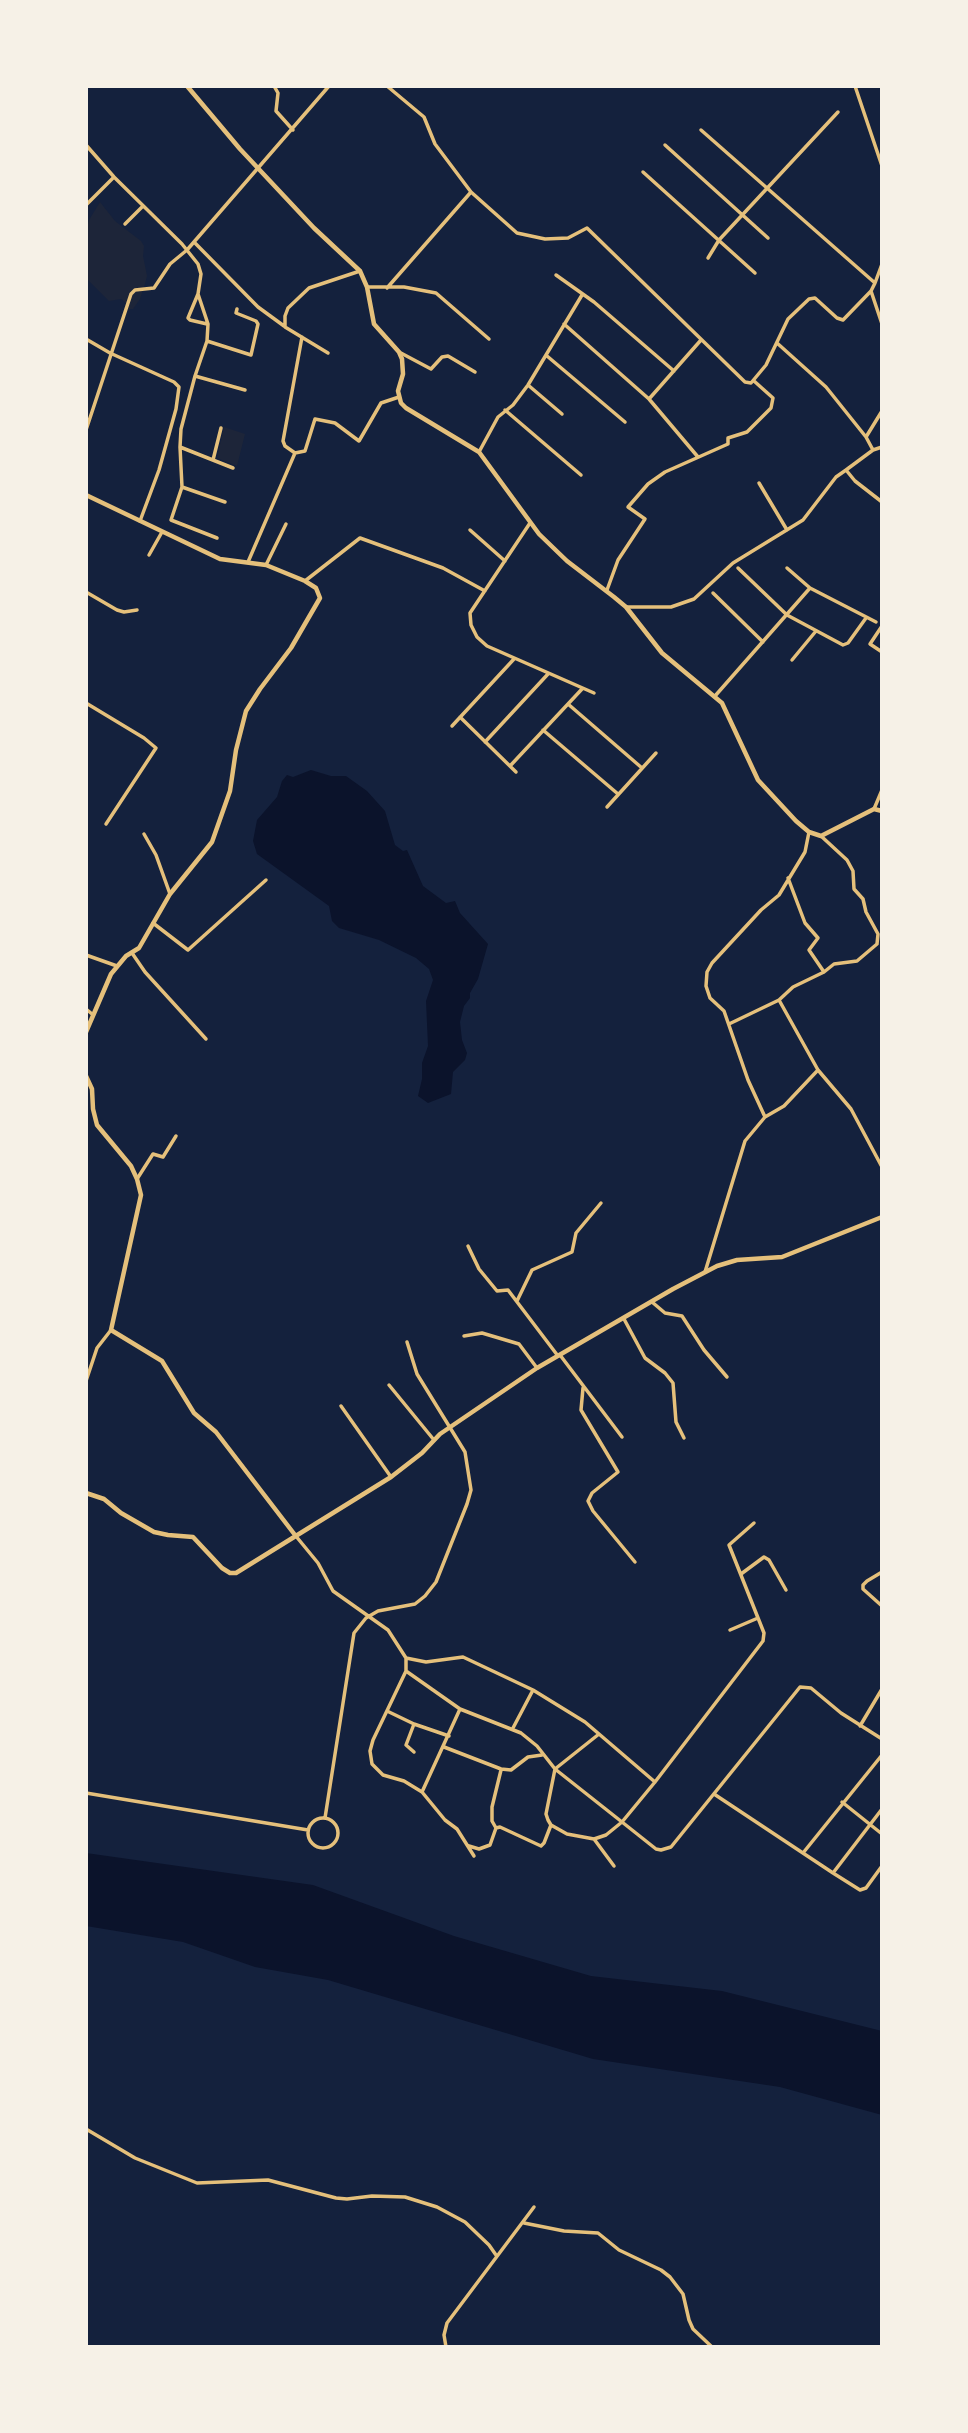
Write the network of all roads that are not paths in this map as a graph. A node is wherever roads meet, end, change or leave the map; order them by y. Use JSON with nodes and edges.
{"nodes":[{"id":1,"x":187,"y":86,"type":"edge"},
{"id":2,"x":274,"y":86,"type":"edge"},
{"id":3,"x":329,"y":86,"type":"edge"},
{"id":4,"x":387,"y":86,"type":"edge"},
{"id":5,"x":855,"y":86,"type":"edge"},
{"id":6,"x":838,"y":112,"type":"dead end"},
{"id":7,"x":293,"y":130,"type":"junction"},
{"id":8,"x":701,"y":130,"type":"dead end"},
{"id":9,"x":86,"y":145,"type":"edge"},
{"id":10,"x":665,"y":145,"type":"dead end"},
{"id":11,"x":88,"y":151,"type":"edge"},
{"id":12,"x":881,"y":155,"type":"edge"},
{"id":13,"x":882,"y":166,"type":"edge"},
{"id":14,"x":258,"y":169,"type":"junction"},
{"id":15,"x":643,"y":172,"type":"dead end"},
{"id":16,"x":114,"y":177,"type":"junction"},
{"id":17,"x":768,"y":188,"type":"junction"},
{"id":18,"x":471,"y":192,"type":"junction"},
{"id":19,"x":86,"y":205,"type":"edge"},
{"id":20,"x":143,"y":206,"type":"junction"},
{"id":21,"x":743,"y":215,"type":"junction"},
{"id":22,"x":125,"y":224,"type":"dead end"},
{"id":23,"x":768,"y":238,"type":"dead end"},
{"id":24,"x":719,"y":240,"type":"junction"},
{"id":25,"x":194,"y":243,"type":"junction"},
{"id":26,"x":187,"y":250,"type":"junction"},
{"id":27,"x":708,"y":258,"type":"dead end"},
{"id":28,"x":882,"y":264,"type":"edge"},
{"id":29,"x":360,"y":271,"type":"junction"},
{"id":30,"x":755,"y":273,"type":"dead end"},
{"id":31,"x":556,"y":275,"type":"dead end"},
{"id":32,"x":875,"y":282,"type":"junction"},
{"id":33,"x":367,"y":287,"type":"junction"},
{"id":34,"x":387,"y":288,"type":"junction"},
{"id":35,"x":871,"y":292,"type":"junction"},
{"id":36,"x":198,"y":294,"type":"junction"},
{"id":37,"x":582,"y":295,"type":"junction"},
{"id":38,"x":237,"y":309,"type":"dead end"},
{"id":39,"x":208,"y":324,"type":"junction"},
{"id":40,"x":564,"y":324,"type":"junction"},
{"id":41,"x":882,"y":324,"type":"edge"},
{"id":42,"x":285,"y":327,"type":"junction"},
{"id":43,"x":302,"y":337,"type":"junction"},
{"id":44,"x":86,"y":339,"type":"edge"},
{"id":45,"x":489,"y":339,"type":"dead end"},
{"id":46,"x":702,"y":340,"type":"junction"},
{"id":47,"x":206,"y":341,"type":"junction"},
{"id":48,"x":777,"y":343,"type":"junction"},
{"id":49,"x":399,"y":352,"type":"junction"},
{"id":50,"x":110,"y":353,"type":"junction"},
{"id":51,"x":328,"y":353,"type":"dead end"},
{"id":52,"x":547,"y":356,"type":"junction"},
{"id":53,"x":674,"y":371,"type":"junction"},
{"id":54,"x":475,"y":372,"type":"dead end"},
{"id":55,"x":195,"y":376,"type":"junction"},
{"id":56,"x":754,"y":381,"type":"junction"},
{"id":57,"x":528,"y":385,"type":"junction"},
{"id":58,"x":246,"y":390,"type":"dead end"},
{"id":59,"x":399,"y":397,"type":"junction"},
{"id":60,"x":649,"y":399,"type":"junction"},
{"id":61,"x":505,"y":410,"type":"junction"},
{"id":62,"x":882,"y":411,"type":"edge"},
{"id":63,"x":562,"y":414,"type":"dead end"},
{"id":64,"x":625,"y":422,"type":"dead end"},
{"id":65,"x":221,"y":428,"type":"dead end"},
{"id":66,"x":86,"y":430,"type":"edge"},
{"id":67,"x":866,"y":437,"type":"junction"},
{"id":68,"x":180,"y":447,"type":"junction"},
{"id":69,"x":882,"y":447,"type":"edge"},
{"id":70,"x":873,"y":450,"type":"junction"},
{"id":71,"x":479,"y":452,"type":"junction"},
{"id":72,"x":295,"y":453,"type":"junction"},
{"id":73,"x":698,"y":457,"type":"junction"},
{"id":74,"x":213,"y":460,"type":"junction"},
{"id":75,"x":233,"y":468,"type":"dead end"},
{"id":76,"x":846,"y":470,"type":"junction"},
{"id":77,"x":581,"y":475,"type":"dead end"},
{"id":78,"x":759,"y":483,"type":"dead end"},
{"id":79,"x":182,"y":487,"type":"junction"},
{"id":80,"x":86,"y":495,"type":"edge"},
{"id":81,"x":225,"y":502,"type":"dead end"},
{"id":82,"x":882,"y":502,"type":"edge"},
{"id":83,"x":140,"y":521,"type":"junction"},
{"id":84,"x":530,"y":523,"type":"junction"},
{"id":85,"x":286,"y":524,"type":"dead end"},
{"id":86,"x":163,"y":530,"type":"junction"},
{"id":87,"x":470,"y":530,"type":"dead end"},
{"id":88,"x":787,"y":530,"type":"junction"},
{"id":89,"x":217,"y":538,"type":"dead end"},
{"id":90,"x":149,"y":555,"type":"dead end"},
{"id":91,"x":505,"y":561,"type":"junction"},
{"id":92,"x":248,"y":562,"type":"junction"},
{"id":93,"x":266,"y":565,"type":"junction"},
{"id":94,"x":738,"y":568,"type":"dead end"},
{"id":95,"x":787,"y":568,"type":"dead end"},
{"id":96,"x":305,"y":581,"type":"junction"},
{"id":97,"x":810,"y":588,"type":"junction"},
{"id":98,"x":607,"y":590,"type":"junction"},
{"id":99,"x":485,"y":591,"type":"junction"},
{"id":100,"x":86,"y":592,"type":"edge"},
{"id":101,"x":713,"y":593,"type":"dead end"},
{"id":102,"x":626,"y":607,"type":"junction"},
{"id":103,"x":137,"y":610,"type":"dead end"},
{"id":104,"x":787,"y":615,"type":"junction"},
{"id":105,"x":866,"y":618,"type":"junction"},
{"id":106,"x":876,"y":622,"type":"dead end"},
{"id":107,"x":882,"y":626,"type":"edge"},
{"id":108,"x":816,"y":631,"type":"junction"},
{"id":109,"x":763,"y":642,"type":"junction"},
{"id":110,"x":882,"y":652,"type":"edge"},
{"id":111,"x":514,"y":659,"type":"junction"},
{"id":112,"x":792,"y":660,"type":"dead end"},
{"id":113,"x":548,"y":674,"type":"junction"},
{"id":114,"x":582,"y":689,"type":"junction"},
{"id":115,"x":594,"y":694,"type":"dead end"},
{"id":116,"x":715,"y":696,"type":"junction"},
{"id":117,"x":86,"y":703,"type":"edge"},
{"id":118,"x":568,"y":704,"type":"junction"},
{"id":119,"x":460,"y":717,"type":"junction"},
{"id":120,"x":452,"y":726,"type":"dead end"},
{"id":121,"x":543,"y":730,"type":"junction"},
{"id":122,"x":485,"y":741,"type":"junction"},
{"id":123,"x":656,"y":753,"type":"dead end"},
{"id":124,"x":510,"y":766,"type":"junction"},
{"id":125,"x":642,"y":768,"type":"junction"},
{"id":126,"x":516,"y":772,"type":"dead end"},
{"id":127,"x":882,"y":790,"type":"edge"},
{"id":128,"x":618,"y":794,"type":"junction"},
{"id":129,"x":607,"y":807,"type":"dead end"},
{"id":130,"x":874,"y":808,"type":"junction"},
{"id":131,"x":882,"y":811,"type":"edge"},
{"id":132,"x":106,"y":824,"type":"dead end"},
{"id":133,"x":809,"y":832,"type":"junction"},
{"id":134,"x":144,"y":834,"type":"dead end"},
{"id":135,"x":821,"y":836,"type":"junction"},
{"id":136,"x":788,"y":878,"type":"junction"},
{"id":137,"x":266,"y":880,"type":"dead end"},
{"id":138,"x":170,"y":894,"type":"junction"},
{"id":139,"x":153,"y":923,"type":"junction"},
{"id":140,"x":132,"y":953,"type":"junction"},
{"id":141,"x":86,"y":955,"type":"edge"},
{"id":142,"x":117,"y":965,"type":"junction"},
{"id":143,"x":824,"y":972,"type":"junction"},
{"id":144,"x":779,"y":1000,"type":"junction"},
{"id":145,"x":86,"y":1009,"type":"edge"},
{"id":146,"x":92,"y":1014,"type":"junction"},
{"id":147,"x":729,"y":1024,"type":"junction"},
{"id":148,"x":86,"y":1032,"type":"edge"},
{"id":149,"x":206,"y":1039,"type":"dead end"},
{"id":150,"x":818,"y":1070,"type":"junction"},
{"id":151,"x":86,"y":1076,"type":"edge"},
{"id":152,"x":765,"y":1117,"type":"junction"},
{"id":153,"x":176,"y":1136,"type":"dead end"},
{"id":154,"x":882,"y":1167,"type":"edge"},
{"id":155,"x":137,"y":1180,"type":"junction"},
{"id":156,"x":601,"y":1203,"type":"dead end"},
{"id":157,"x":882,"y":1217,"type":"edge"},
{"id":158,"x":468,"y":1245,"type":"dead end"},
{"id":159,"x":705,"y":1272,"type":"junction"},
{"id":160,"x":517,"y":1301,"type":"junction"},
{"id":161,"x":652,"y":1302,"type":"junction"},
{"id":162,"x":624,"y":1319,"type":"junction"},
{"id":163,"x":111,"y":1330,"type":"junction"},
{"id":164,"x":464,"y":1336,"type":"dead end"},
{"id":165,"x":407,"y":1342,"type":"dead end"},
{"id":166,"x":559,"y":1356,"type":"junction"},
{"id":167,"x":537,"y":1368,"type":"junction"},
{"id":168,"x":727,"y":1377,"type":"dead end"},
{"id":169,"x":86,"y":1381,"type":"edge"},
{"id":170,"x":389,"y":1385,"type":"dead end"},
{"id":171,"x":583,"y":1388,"type":"junction"},
{"id":172,"x":341,"y":1406,"type":"dead end"},
{"id":173,"x":622,"y":1437,"type":"dead end"},
{"id":174,"x":684,"y":1438,"type":"dead end"},
{"id":175,"x":434,"y":1440,"type":"junction"},
{"id":176,"x":391,"y":1477,"type":"junction"},
{"id":177,"x":86,"y":1493,"type":"edge"},
{"id":178,"x":754,"y":1522,"type":"dead end"},
{"id":179,"x":295,"y":1535,"type":"junction"},
{"id":180,"x":635,"y":1562,"type":"dead end"},
{"id":181,"x":882,"y":1573,"type":"edge"},
{"id":182,"x":741,"y":1574,"type":"junction"},
{"id":183,"x":786,"y":1590,"type":"dead end"},
{"id":184,"x":882,"y":1605,"type":"edge"},
{"id":185,"x":758,"y":1618,"type":"junction"},
{"id":186,"x":730,"y":1630,"type":"dead end"},
{"id":187,"x":406,"y":1658,"type":"junction"},
{"id":188,"x":406,"y":1671,"type":"junction"},
{"id":189,"x":882,"y":1689,"type":"edge"},
{"id":190,"x":533,"y":1690,"type":"junction"},
{"id":191,"x":460,"y":1709,"type":"junction"},
{"id":192,"x":387,"y":1711,"type":"junction"},
{"id":193,"x":414,"y":1724,"type":"junction"},
{"id":194,"x":860,"y":1726,"type":"junction"},
{"id":195,"x":513,"y":1729,"type":"junction"},
{"id":196,"x":599,"y":1734,"type":"junction"},
{"id":197,"x":449,"y":1736,"type":"junction"},
{"id":198,"x":882,"y":1739,"type":"edge"},
{"id":199,"x":444,"y":1747,"type":"junction"},
{"id":200,"x":414,"y":1752,"type":"dead end"},
{"id":201,"x":542,"y":1755,"type":"junction"},
{"id":202,"x":882,"y":1755,"type":"edge"},
{"id":203,"x":501,"y":1769,"type":"junction"},
{"id":204,"x":555,"y":1769,"type":"junction"},
{"id":205,"x":655,"y":1782,"type":"junction"},
{"id":206,"x":422,"y":1792,"type":"junction"},
{"id":207,"x":86,"y":1793,"type":"edge"},
{"id":208,"x":714,"y":1794,"type":"junction"},
{"id":209,"x":842,"y":1802,"type":"junction"},
{"id":210,"x":882,"y":1809,"type":"edge"},
{"id":211,"x":326,"y":1818,"type":"junction"},
{"id":212,"x":622,"y":1822,"type":"junction"},
{"id":213,"x":870,"y":1824,"type":"junction"},
{"id":214,"x":551,"y":1825,"type":"junction"},
{"id":215,"x":496,"y":1828,"type":"junction"},
{"id":216,"x":308,"y":1830,"type":"junction"},
{"id":217,"x":882,"y":1834,"type":"edge"},
{"id":218,"x":594,"y":1839,"type":"junction"},
{"id":219,"x":469,"y":1846,"type":"junction"},
{"id":220,"x":803,"y":1853,"type":"junction"},
{"id":221,"x":474,"y":1856,"type":"dead end"},
{"id":222,"x":614,"y":1866,"type":"dead end"},
{"id":223,"x":882,"y":1866,"type":"edge"},
{"id":224,"x":833,"y":1874,"type":"junction"},
{"id":225,"x":86,"y":2129,"type":"edge"},
{"id":226,"x":534,"y":2207,"type":"dead end"},
{"id":227,"x":524,"y":2223,"type":"junction"},
{"id":228,"x":496,"y":2255,"type":"junction"},
{"id":229,"x":446,"y":2347,"type":"edge"},
{"id":230,"x":712,"y":2347,"type":"edge"}],
"edges":[{"from":1,"to":14,"type":"street"},
{"from":2,"to":7,"type":"street"},
{"from":3,"to":7,"type":"street"},
{"from":4,"to":18,"type":"street"},
{"from":5,"to":12,"type":"street"},
{"from":6,"to":17,"type":"street"},
{"from":7,"to":14,"type":"street"},
{"from":8,"to":17,"type":"street"},
{"from":9,"to":11,"type":"street"},
{"from":10,"to":21,"type":"street"},
{"from":11,"to":16,"type":"street"},
{"from":12,"to":13,"type":"street"},
{"from":14,"to":25,"type":"street"},
{"from":14,"to":29,"type":"street"},
{"from":15,"to":24,"type":"street"},
{"from":16,"to":19,"type":"street"},
{"from":16,"to":20,"type":"street"},
{"from":17,"to":21,"type":"street"},
{"from":17,"to":32,"type":"street"},
{"from":18,"to":34,"type":"street"},
{"from":18,"to":46,"type":"street"},
{"from":20,"to":22,"type":"street"},
{"from":20,"to":26,"type":"street"},
{"from":21,"to":23,"type":"street"},
{"from":21,"to":24,"type":"street"},
{"from":24,"to":27,"type":"street"},
{"from":24,"to":30,"type":"street"},
{"from":25,"to":26,"type":"street"},
{"from":25,"to":42,"type":"street"},
{"from":26,"to":36,"type":"street"},
{"from":26,"to":50,"type":"street"},
{"from":28,"to":32,"type":"street"},
{"from":29,"to":33,"type":"street"},
{"from":29,"to":42,"type":"street"},
{"from":31,"to":37,"type":"street"},
{"from":32,"to":35,"type":"street"},
{"from":33,"to":34,"type":"street"},
{"from":33,"to":49,"type":"street"},
{"from":34,"to":45,"type":"street"},
{"from":35,"to":41,"type":"street"},
{"from":35,"to":48,"type":"street"},
{"from":36,"to":39,"type":"street"},
{"from":36,"to":39,"type":"street"},
{"from":37,"to":40,"type":"street"},
{"from":37,"to":53,"type":"street"},
{"from":38,"to":47,"type":"street"},
{"from":39,"to":47,"type":"street"},
{"from":40,"to":52,"type":"street"},
{"from":40,"to":60,"type":"street"},
{"from":42,"to":43,"type":"street"},
{"from":43,"to":51,"type":"street"},
{"from":43,"to":72,"type":"street"},
{"from":44,"to":50,"type":"street"},
{"from":46,"to":53,"type":"street"},
{"from":46,"to":56,"type":"street"},
{"from":47,"to":55,"type":"street"},
{"from":48,"to":56,"type":"street"},
{"from":48,"to":67,"type":"street"},
{"from":49,"to":54,"type":"street"},
{"from":49,"to":59,"type":"street"},
{"from":50,"to":66,"type":"street"},
{"from":50,"to":83,"type":"street"},
{"from":52,"to":57,"type":"street"},
{"from":52,"to":64,"type":"street"},
{"from":53,"to":60,"type":"street"},
{"from":55,"to":58,"type":"street"},
{"from":55,"to":68,"type":"street"},
{"from":56,"to":73,"type":"street"},
{"from":57,"to":61,"type":"street"},
{"from":57,"to":63,"type":"street"},
{"from":59,"to":71,"type":"street"},
{"from":59,"to":72,"type":"street"},
{"from":60,"to":73,"type":"street"},
{"from":61,"to":71,"type":"street"},
{"from":61,"to":77,"type":"street"},
{"from":62,"to":67,"type":"street"},
{"from":65,"to":74,"type":"street"},
{"from":67,"to":70,"type":"street"},
{"from":68,"to":74,"type":"street"},
{"from":68,"to":79,"type":"street"},
{"from":69,"to":70,"type":"street"},
{"from":70,"to":76,"type":"street"},
{"from":71,"to":84,"type":"street"},
{"from":72,"to":92,"type":"street"},
{"from":73,"to":98,"type":"street"},
{"from":74,"to":75,"type":"street"},
{"from":76,"to":82,"type":"street"},
{"from":76,"to":88,"type":"street"},
{"from":78,"to":88,"type":"street"},
{"from":79,"to":81,"type":"street"},
{"from":79,"to":89,"type":"street"},
{"from":80,"to":83,"type":"street"},
{"from":83,"to":86,"type":"street"},
{"from":84,"to":91,"type":"street"},
{"from":84,"to":98,"type":"street"},
{"from":85,"to":93,"type":"street"},
{"from":86,"to":90,"type":"street"},
{"from":86,"to":92,"type":"street"},
{"from":87,"to":91,"type":"street"},
{"from":88,"to":102,"type":"street"},
{"from":91,"to":99,"type":"street"},
{"from":92,"to":93,"type":"street"},
{"from":93,"to":96,"type":"street"},
{"from":94,"to":104,"type":"street"},
{"from":95,"to":97,"type":"street"},
{"from":96,"to":99,"type":"street"},
{"from":96,"to":138,"type":"street"},
{"from":97,"to":104,"type":"street"},
{"from":97,"to":105,"type":"street"},
{"from":98,"to":102,"type":"street"},
{"from":99,"to":111,"type":"street"},
{"from":100,"to":103,"type":"street"},
{"from":101,"to":109,"type":"street"},
{"from":102,"to":116,"type":"street"},
{"from":104,"to":108,"type":"street"},
{"from":104,"to":109,"type":"street"},
{"from":105,"to":106,"type":"street"},
{"from":105,"to":108,"type":"street"},
{"from":107,"to":110,"type":"street"},
{"from":108,"to":112,"type":"street"},
{"from":109,"to":116,"type":"street"},
{"from":111,"to":113,"type":"street"},
{"from":111,"to":119,"type":"street"},
{"from":113,"to":114,"type":"street"},
{"from":113,"to":122,"type":"street"},
{"from":114,"to":115,"type":"street"},
{"from":114,"to":118,"type":"street"},
{"from":116,"to":133,"type":"street"},
{"from":117,"to":132,"type":"street"},
{"from":118,"to":121,"type":"street"},
{"from":118,"to":125,"type":"street"},
{"from":119,"to":120,"type":"street"},
{"from":119,"to":122,"type":"street"},
{"from":121,"to":124,"type":"street"},
{"from":121,"to":128,"type":"street"},
{"from":122,"to":124,"type":"street"},
{"from":123,"to":125,"type":"street"},
{"from":124,"to":126,"type":"street"},
{"from":125,"to":128,"type":"street"},
{"from":127,"to":130,"type":"street"},
{"from":128,"to":129,"type":"street"},
{"from":130,"to":131,"type":"street"},
{"from":130,"to":135,"type":"street"},
{"from":133,"to":135,"type":"street"},
{"from":133,"to":136,"type":"street"},
{"from":134,"to":138,"type":"street"},
{"from":135,"to":143,"type":"street"},
{"from":136,"to":143,"type":"street"},
{"from":136,"to":147,"type":"street"},
{"from":137,"to":139,"type":"street"},
{"from":138,"to":139,"type":"street"},
{"from":139,"to":140,"type":"street"},
{"from":140,"to":142,"type":"street"},
{"from":140,"to":149,"type":"street"},
{"from":141,"to":142,"type":"street"},
{"from":142,"to":146,"type":"street"},
{"from":143,"to":144,"type":"street"},
{"from":144,"to":147,"type":"street"},
{"from":144,"to":150,"type":"street"},
{"from":145,"to":146,"type":"street"},
{"from":146,"to":148,"type":"street"},
{"from":147,"to":152,"type":"street"},
{"from":150,"to":152,"type":"street"},
{"from":150,"to":154,"type":"street"},
{"from":151,"to":155,"type":"street"},
{"from":152,"to":159,"type":"street"},
{"from":153,"to":155,"type":"street"},
{"from":155,"to":163,"type":"street"},
{"from":156,"to":160,"type":"street"},
{"from":157,"to":159,"type":"street"},
{"from":158,"to":160,"type":"street"},
{"from":159,"to":161,"type":"street"},
{"from":160,"to":166,"type":"street"},
{"from":161,"to":162,"type":"street"},
{"from":161,"to":168,"type":"street"},
{"from":162,"to":166,"type":"street"},
{"from":162,"to":174,"type":"street"},
{"from":163,"to":169,"type":"street"},
{"from":163,"to":179,"type":"street"},
{"from":164,"to":167,"type":"street"},
{"from":165,"to":211,"type":"street"},
{"from":166,"to":167,"type":"street"},
{"from":166,"to":171,"type":"street"},
{"from":167,"to":175,"type":"street"},
{"from":170,"to":175,"type":"street"},
{"from":171,"to":173,"type":"street"},
{"from":171,"to":180,"type":"street"},
{"from":172,"to":176,"type":"street"},
{"from":175,"to":176,"type":"street"},
{"from":176,"to":179,"type":"street"},
{"from":177,"to":179,"type":"street"},
{"from":178,"to":182,"type":"street"},
{"from":179,"to":187,"type":"street"},
{"from":181,"to":184,"type":"street"},
{"from":182,"to":183,"type":"street"},
{"from":182,"to":185,"type":"street"},
{"from":185,"to":186,"type":"street"},
{"from":185,"to":205,"type":"street"},
{"from":187,"to":188,"type":"street"},
{"from":187,"to":190,"type":"street"},
{"from":188,"to":191,"type":"street"},
{"from":188,"to":192,"type":"street"},
{"from":189,"to":194,"type":"street"},
{"from":190,"to":195,"type":"street"},
{"from":190,"to":196,"type":"street"},
{"from":191,"to":195,"type":"street"},
{"from":191,"to":197,"type":"street"},
{"from":192,"to":193,"type":"street"},
{"from":192,"to":206,"type":"street"},
{"from":193,"to":197,"type":"street"},
{"from":193,"to":200,"type":"street"},
{"from":194,"to":198,"type":"street"},
{"from":194,"to":208,"type":"street"},
{"from":195,"to":201,"type":"street"},
{"from":196,"to":204,"type":"street"},
{"from":196,"to":205,"type":"street"},
{"from":197,"to":199,"type":"street"},
{"from":199,"to":203,"type":"street"},
{"from":199,"to":206,"type":"street"},
{"from":201,"to":203,"type":"street"},
{"from":201,"to":204,"type":"street"},
{"from":202,"to":209,"type":"street"},
{"from":203,"to":215,"type":"street"},
{"from":204,"to":212,"type":"street"},
{"from":204,"to":214,"type":"street"},
{"from":205,"to":212,"type":"street"},
{"from":206,"to":219,"type":"street"},
{"from":207,"to":216,"type":"street"},
{"from":208,"to":212,"type":"street"},
{"from":208,"to":220,"type":"street"},
{"from":209,"to":213,"type":"street"},
{"from":209,"to":220,"type":"street"},
{"from":210,"to":213,"type":"street"},
{"from":211,"to":216,"type":"street"},
{"from":211,"to":216,"type":"street"},
{"from":212,"to":218,"type":"street"},
{"from":213,"to":217,"type":"street"},
{"from":213,"to":224,"type":"street"},
{"from":214,"to":215,"type":"street"},
{"from":214,"to":218,"type":"street"},
{"from":215,"to":219,"type":"street"},
{"from":218,"to":222,"type":"street"},
{"from":219,"to":221,"type":"street"},
{"from":220,"to":224,"type":"street"},
{"from":223,"to":224,"type":"street"},
{"from":225,"to":228,"type":"street"},
{"from":226,"to":227,"type":"street"},
{"from":227,"to":228,"type":"street"},
{"from":227,"to":230,"type":"street"},
{"from":228,"to":229,"type":"street"}]}
